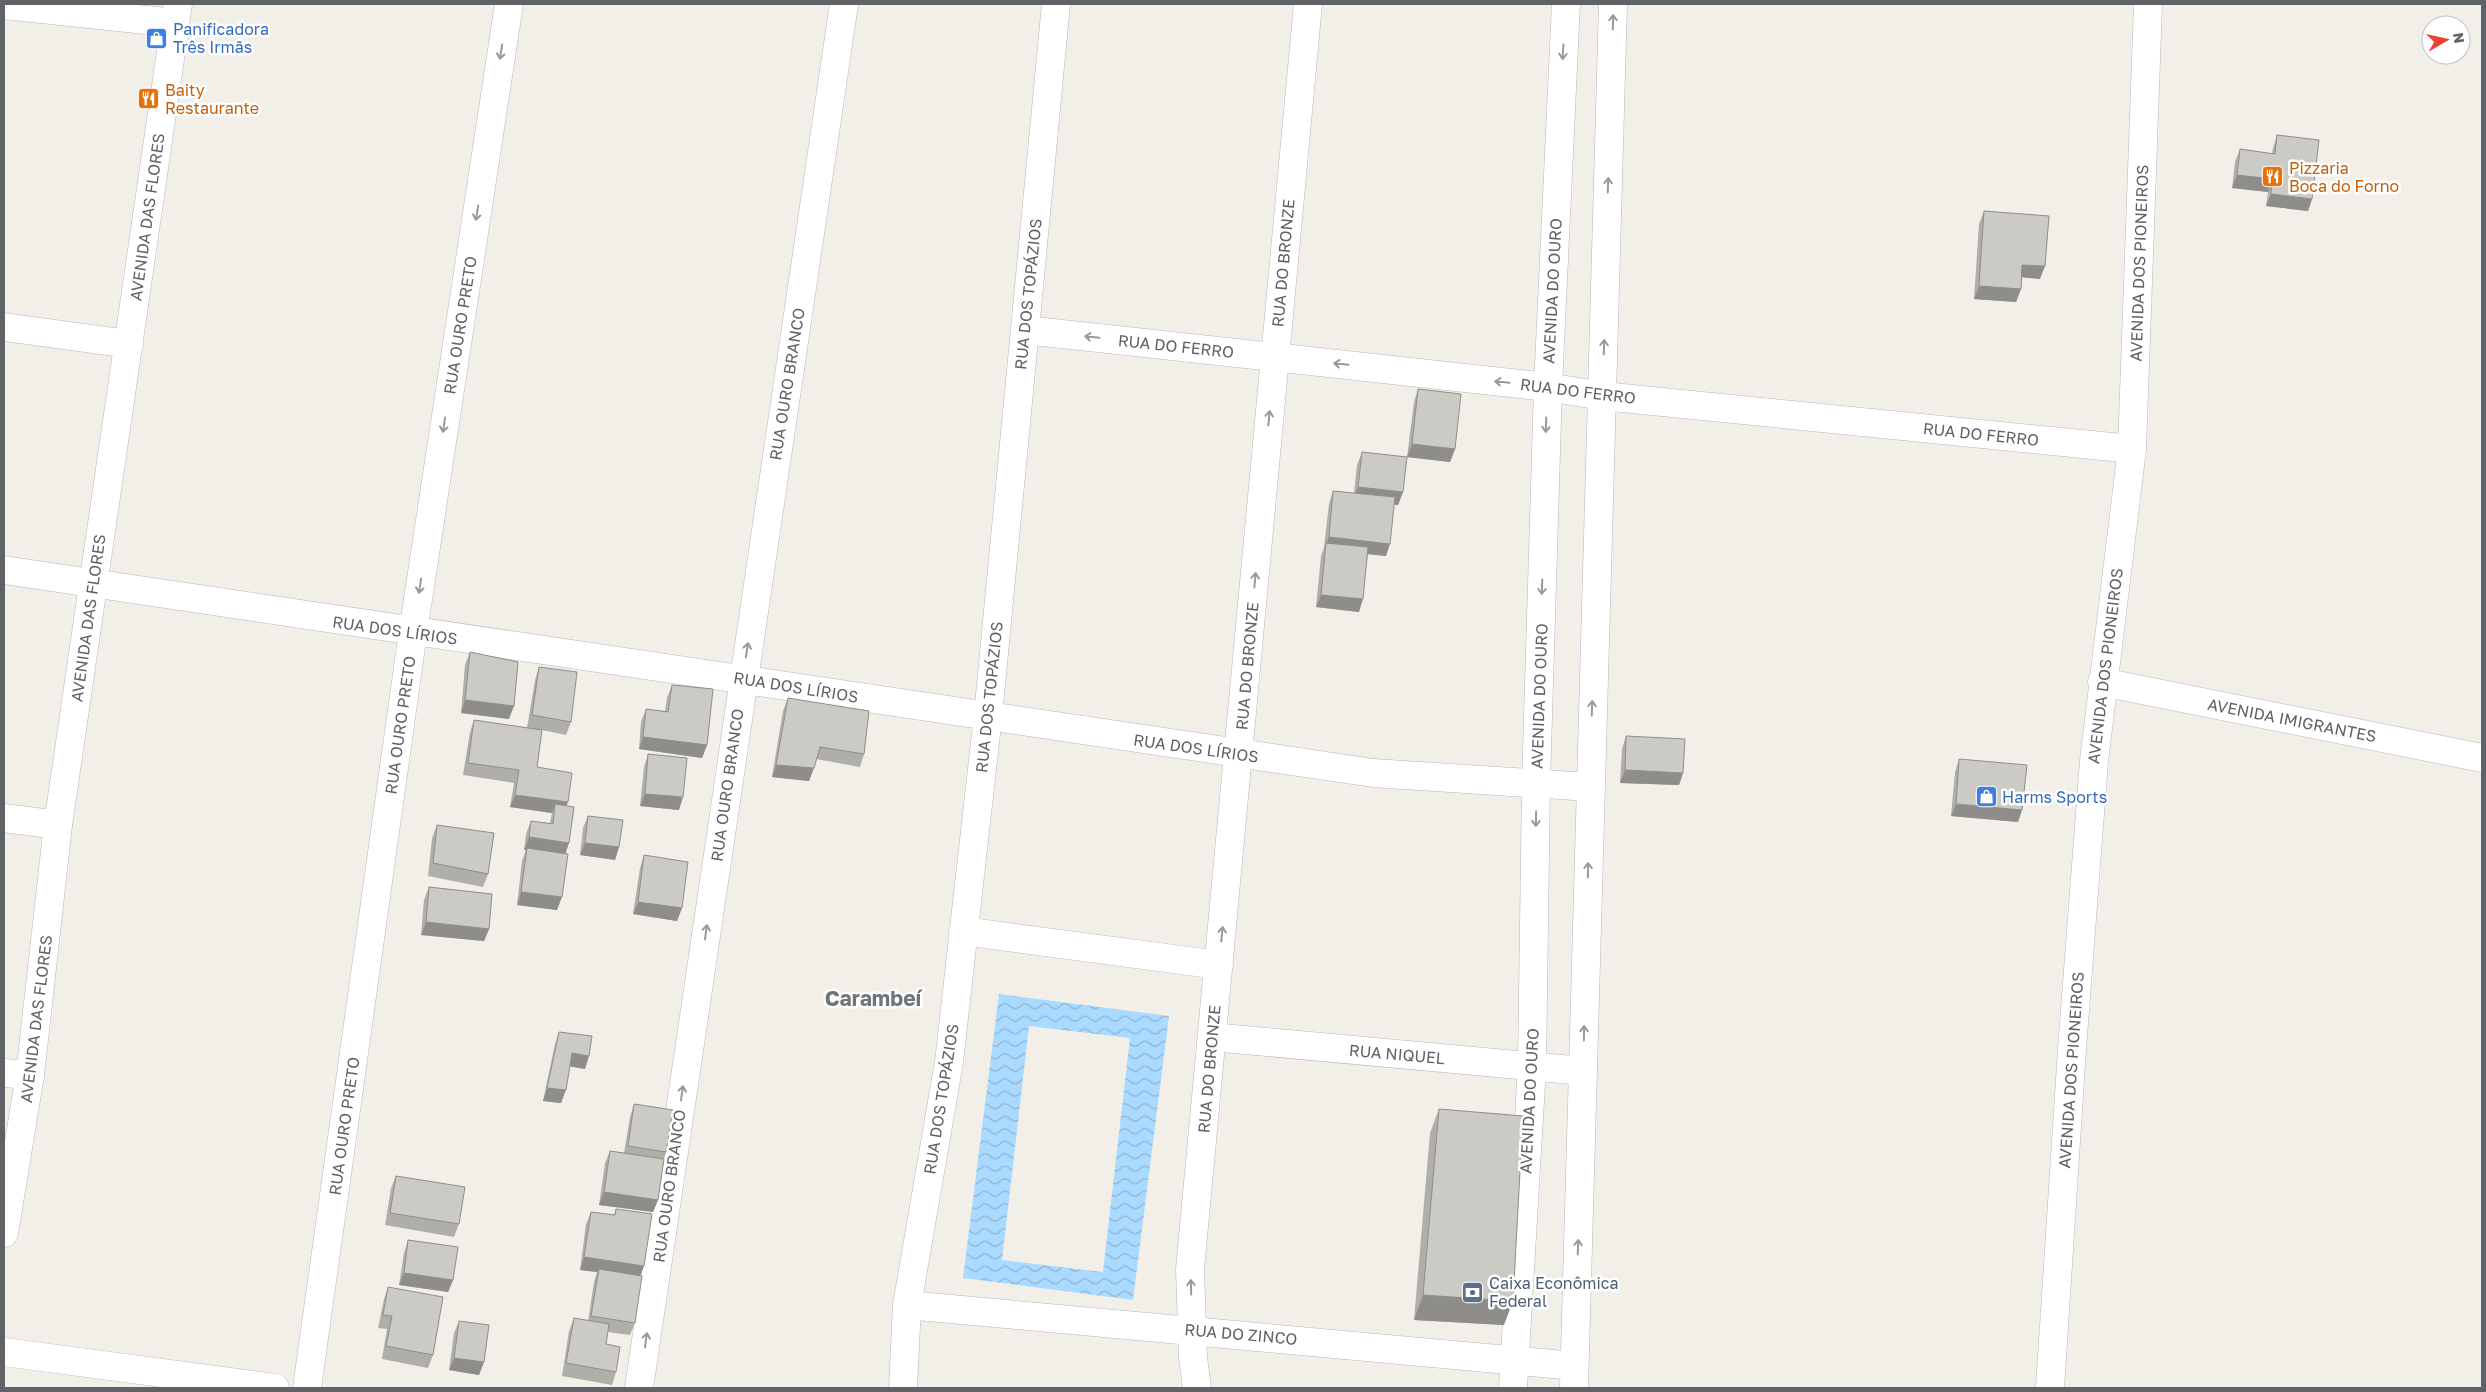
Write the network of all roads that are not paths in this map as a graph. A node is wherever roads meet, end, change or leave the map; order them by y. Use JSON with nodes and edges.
{"nodes":[{"id":1,"x":509,"y":4,"type":"edge"},
{"id":2,"x":844,"y":4,"type":"edge"},
{"id":3,"x":1056,"y":4,"type":"edge"},
{"id":4,"x":1308,"y":4,"type":"edge"},
{"id":5,"x":1566,"y":4,"type":"edge"},
{"id":6,"x":1613,"y":4,"type":"edge"},
{"id":7,"x":2148,"y":4,"type":"edge"},
{"id":8,"x":4,"y":5,"type":"edge"},
{"id":9,"x":177,"y":14,"type":"edge"},
{"id":10,"x":4,"y":327,"type":"edge"},
{"id":11,"x":1025,"y":330,"type":"junction"},
{"id":12,"x":129,"y":344,"type":"junction"},
{"id":13,"x":1274,"y":356,"type":"junction"},
{"id":14,"x":1548,"y":387,"type":"junction"},
{"id":15,"x":1602,"y":396,"type":"junction"},
{"id":16,"x":2132,"y":449,"type":"junction"},
{"id":17,"x":4,"y":570,"type":"edge"},
{"id":18,"x":92,"y":585,"type":"junction"},
{"id":19,"x":413,"y":632,"type":"junction"},
{"id":20,"x":743,"y":678,"type":"junction"},
{"id":21,"x":2102,"y":682,"type":"junction"},
{"id":22,"x":988,"y":716,"type":"junction"},
{"id":23,"x":1239,"y":754,"type":"junction"},
{"id":24,"x":2482,"y":758,"type":"edge"},
{"id":25,"x":1536,"y":783,"type":"junction"},
{"id":26,"x":1590,"y":787,"type":"junction"},
{"id":27,"x":4,"y":818,"type":"edge"},
{"id":28,"x":58,"y":825,"type":"junction"},
{"id":29,"x":964,"y":931,"type":"junction"},
{"id":30,"x":1219,"y":965,"type":"junction"},
{"id":31,"x":1212,"y":1037,"type":"junction"},
{"id":32,"x":1532,"y":1067,"type":"junction"},
{"id":33,"x":1583,"y":1071,"type":"junction"},
{"id":34,"x":4,"y":1074,"type":"edge"},
{"id":35,"x":30,"y":1075,"type":"junction"},
{"id":36,"x":4,"y":1233,"type":"edge"},
{"id":37,"x":907,"y":1305,"type":"junction"},
{"id":38,"x":1192,"y":1330,"type":"junction"},
{"id":39,"x":4,"y":1352,"type":"edge"},
{"id":40,"x":1514,"y":1360,"type":"junction"},
{"id":41,"x":1574,"y":1377,"type":"edge"},
{"id":42,"x":275,"y":1388,"type":"edge"},
{"id":43,"x":307,"y":1388,"type":"edge"},
{"id":44,"x":639,"y":1388,"type":"edge"},
{"id":45,"x":903,"y":1388,"type":"edge"},
{"id":46,"x":1198,"y":1388,"type":"edge"},
{"id":47,"x":1513,"y":1388,"type":"edge"},
{"id":48,"x":2050,"y":1388,"type":"edge"}],
"edges":[{"from":1,"to":19,"type":"street","name":"RUA OURO PRETO","one_way":true},
{"from":20,"to":2,"type":"street","name":"RUA OURO BRANCO","one_way":true},
{"from":3,"to":11,"type":"street","name":"RUA DOS TOPÁZIOS"},
{"from":4,"to":13,"type":"street","name":"RUA DO BRONZE"},
{"from":5,"to":14,"type":"street","name":"AVENIDA DO OURO","one_way":true},
{"from":15,"to":6,"type":"street","one_way":true},
{"from":7,"to":16,"type":"street","name":"AVENIDA DOS PIONEIROS"},
{"from":8,"to":9,"type":"street"},
{"from":9,"to":12,"type":"street","name":"AVENIDA DAS FLORES"},
{"from":10,"to":12,"type":"street"},
{"from":13,"to":11,"type":"street","name":"RUA DO FERRO","one_way":true},
{"from":11,"to":22,"type":"street","name":"RUA DOS TOPÁZIOS"},
{"from":12,"to":18,"type":"street","name":"AVENIDA DAS FLORES"},
{"from":14,"to":13,"type":"street","name":"RUA DO FERRO","one_way":true},
{"from":23,"to":13,"type":"street","name":"RUA DO BRONZE","one_way":true},
{"from":14,"to":15,"type":"street","name":"RUA DO FERRO"},
{"from":14,"to":25,"type":"street","name":"AVENIDA DO OURO","one_way":true},
{"from":15,"to":16,"type":"street","name":"RUA DO FERRO"},
{"from":26,"to":15,"type":"street","one_way":true},
{"from":16,"to":21,"type":"street","name":"AVENIDA DOS PIONEIROS"},
{"from":17,"to":18,"type":"street","name":"RUA DOS LÍRIOS"},
{"from":18,"to":19,"type":"street","name":"RUA DOS LÍRIOS"},
{"from":18,"to":28,"type":"street","name":"AVENIDA DAS FLORES"},
{"from":19,"to":20,"type":"street","name":"RUA DOS LÍRIOS"},
{"from":19,"to":43,"type":"street","name":"RUA OURO PRETO"},
{"from":20,"to":22,"type":"street","name":"RUA DOS LÍRIOS"},
{"from":44,"to":20,"type":"street","name":"RUA OURO BRANCO","one_way":true},
{"from":21,"to":24,"type":"street","name":"AVENIDA IMIGRANTES"},
{"from":21,"to":48,"type":"street","name":"AVENIDA DOS PIONEIROS"},
{"from":22,"to":23,"type":"street","name":"RUA DOS LÍRIOS"},
{"from":22,"to":29,"type":"street","name":"RUA DOS TOPÁZIOS"},
{"from":23,"to":25,"type":"street","name":"RUA DOS LÍRIOS"},
{"from":30,"to":23,"type":"street","name":"RUA DO BRONZE","one_way":true},
{"from":25,"to":26,"type":"street","name":"RUA DOS LÍRIOS"},
{"from":25,"to":32,"type":"street","name":"AVENIDA DO OURO","one_way":true},
{"from":33,"to":26,"type":"street","one_way":true},
{"from":27,"to":28,"type":"street"},
{"from":28,"to":35,"type":"street","name":"AVENIDA DAS FLORES"},
{"from":29,"to":30,"type":"street"},
{"from":29,"to":37,"type":"street","name":"RUA DOS TOPÁZIOS"},
{"from":30,"to":31,"type":"street","name":"RUA DO BRONZE"},
{"from":31,"to":32,"type":"street","name":"RUA NIQUEL"},
{"from":38,"to":31,"type":"street","name":"RUA DO BRONZE","one_way":true},
{"from":32,"to":33,"type":"street","name":"RUA NIQUEL"},
{"from":32,"to":40,"type":"street","name":"AVENIDA DO OURO"},
{"from":41,"to":33,"type":"street","one_way":true},
{"from":34,"to":35,"type":"street"},
{"from":35,"to":36,"type":"street","name":"AVENIDA DAS FLORES"},
{"from":37,"to":38,"type":"street","name":"RUA DO ZINCO"},
{"from":37,"to":45,"type":"street","name":"RUA DOS TOPÁZIOS"},
{"from":38,"to":40,"type":"street","name":"RUA DO ZINCO"},
{"from":38,"to":46,"type":"street","name":"RUA DO BRONZE"},
{"from":39,"to":42,"type":"street"},
{"from":40,"to":41,"type":"street","name":"RUA DO ZINCO"},
{"from":40,"to":47,"type":"street","name":"AVENIDA DO OURO"}]}
